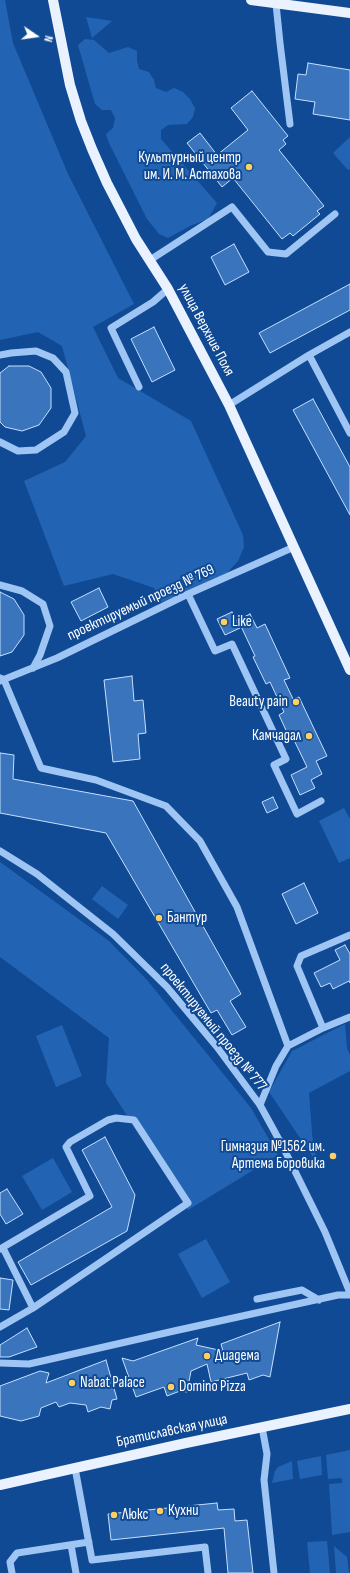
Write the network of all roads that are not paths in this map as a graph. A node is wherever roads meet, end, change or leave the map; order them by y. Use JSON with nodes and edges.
{"nodes":[{"id":1,"x":251,"y":0,"type":"edge"},
{"id":2,"x":54,"y":1,"type":"edge"},
{"id":3,"x":276,"y":4,"type":"junction"},
{"id":4,"x":350,"y":13,"type":"edge"},
{"id":5,"x":290,"y":124,"type":"dead end"},
{"id":6,"x":335,"y":214,"type":"dead end"},
{"id":7,"x":150,"y":260,"type":"junction"},
{"id":8,"x":168,"y":289,"type":"junction"},
{"id":9,"x":350,"y":332,"type":"edge"},
{"id":10,"x":309,"y":354,"type":"junction"},
{"id":11,"x":0,"y":355,"type":"edge"},
{"id":12,"x":139,"y":387,"type":"dead end"},
{"id":13,"x":229,"y":405,"type":"junction"},
{"id":14,"x":350,"y":433,"type":"edge"},
{"id":15,"x":0,"y":442,"type":"edge"},
{"id":16,"x":294,"y":547,"type":"junction"},
{"id":17,"x":0,"y":585,"type":"edge"},
{"id":18,"x":188,"y":594,"type":"junction"},
{"id":19,"x":33,"y":668,"type":"junction"},
{"id":20,"x":350,"y":670,"type":"edge"},
{"id":21,"x":1,"y":680,"type":"edge"},
{"id":22,"x":321,"y":802,"type":"dead end"},
{"id":23,"x":0,"y":851,"type":"edge"},
{"id":24,"x":350,"y":935,"type":"edge"},
{"id":25,"x":350,"y":1017,"type":"edge"},
{"id":26,"x":323,"y":1028,"type":"junction"},
{"id":27,"x":288,"y":1046,"type":"junction"},
{"id":28,"x":260,"y":1105,"type":"junction"},
{"id":29,"x":2,"y":1248,"type":"edge"},
{"id":30,"x":350,"y":1294,"type":"edge"},
{"id":31,"x":257,"y":1299,"type":"dead end"},
{"id":32,"x":319,"y":1300,"type":"junction"},
{"id":33,"x":33,"y":1308,"type":"junction"},
{"id":34,"x":0,"y":1327,"type":"edge"},
{"id":35,"x":0,"y":1363,"type":"edge"},
{"id":36,"x":350,"y":1409,"type":"edge"},
{"id":37,"x":262,"y":1427,"type":"junction"},
{"id":38,"x":75,"y":1468,"type":"junction"},
{"id":39,"x":0,"y":1485,"type":"edge"},
{"id":40,"x":89,"y":1542,"type":"junction"},
{"id":41,"x":71,"y":1545,"type":"junction"},
{"id":42,"x":12,"y":1573,"type":"edge"},
{"id":43,"x":76,"y":1573,"type":"edge"},
{"id":44,"x":208,"y":1573,"type":"edge"},
{"id":45,"x":274,"y":1573,"type":"edge"}],
"edges":[{"from":1,"to":3,"type":"main road"},
{"from":2,"to":7,"type":"main road","name":"улица Верхние Поля"},
{"from":3,"to":4,"type":"main road"},
{"from":3,"to":5,"type":"street"},
{"from":6,"to":7,"type":"street"},
{"from":7,"to":8,"type":"main road","name":"улица Верхние Поля"},
{"from":8,"to":12,"type":"street"},
{"from":8,"to":13,"type":"main road","name":"улица Верхние Поля"},
{"from":9,"to":10,"type":"street"},
{"from":10,"to":13,"type":"street"},
{"from":10,"to":14,"type":"street"},
{"from":11,"to":15,"type":"street"},
{"from":13,"to":16,"type":"main road","name":"улица Верхние Поля"},
{"from":16,"to":18,"type":"street","name":"проектируемый проезд № 769"},
{"from":16,"to":20,"type":"main road","name":"улица Верхние Поля"},
{"from":17,"to":19,"type":"street"},
{"from":18,"to":19,"type":"street","name":"проектируемый проезд № 769"},
{"from":18,"to":22,"type":"street"},
{"from":19,"to":21,"type":"street","name":"проектируемый проезд № 769"},
{"from":21,"to":27,"type":"street"},
{"from":23,"to":28,"type":"street","name":"проектируемый проезд № 777"},
{"from":24,"to":26,"type":"street"},
{"from":25,"to":26,"type":"street"},
{"from":26,"to":27,"type":"street"},
{"from":27,"to":28,"type":"street"},
{"from":28,"to":30,"type":"street","name":"проектируемый проезд № 777"},
{"from":29,"to":33,"type":"street"},
{"from":29,"to":33,"type":"street"},
{"from":30,"to":32,"type":"street"},
{"from":31,"to":32,"type":"street"},
{"from":32,"to":35,"type":"street"},
{"from":33,"to":34,"type":"street"},
{"from":36,"to":37,"type":"main road","name":"Братиславская улица"},
{"from":37,"to":38,"type":"main road","name":"Братиславская улица"},
{"from":37,"to":45,"type":"street"},
{"from":38,"to":39,"type":"main road","name":"Братиславская улица"},
{"from":38,"to":40,"type":"street"},
{"from":40,"to":41,"type":"street"},
{"from":40,"to":44,"type":"street"},
{"from":41,"to":42,"type":"street"},
{"from":41,"to":43,"type":"street"}]}
